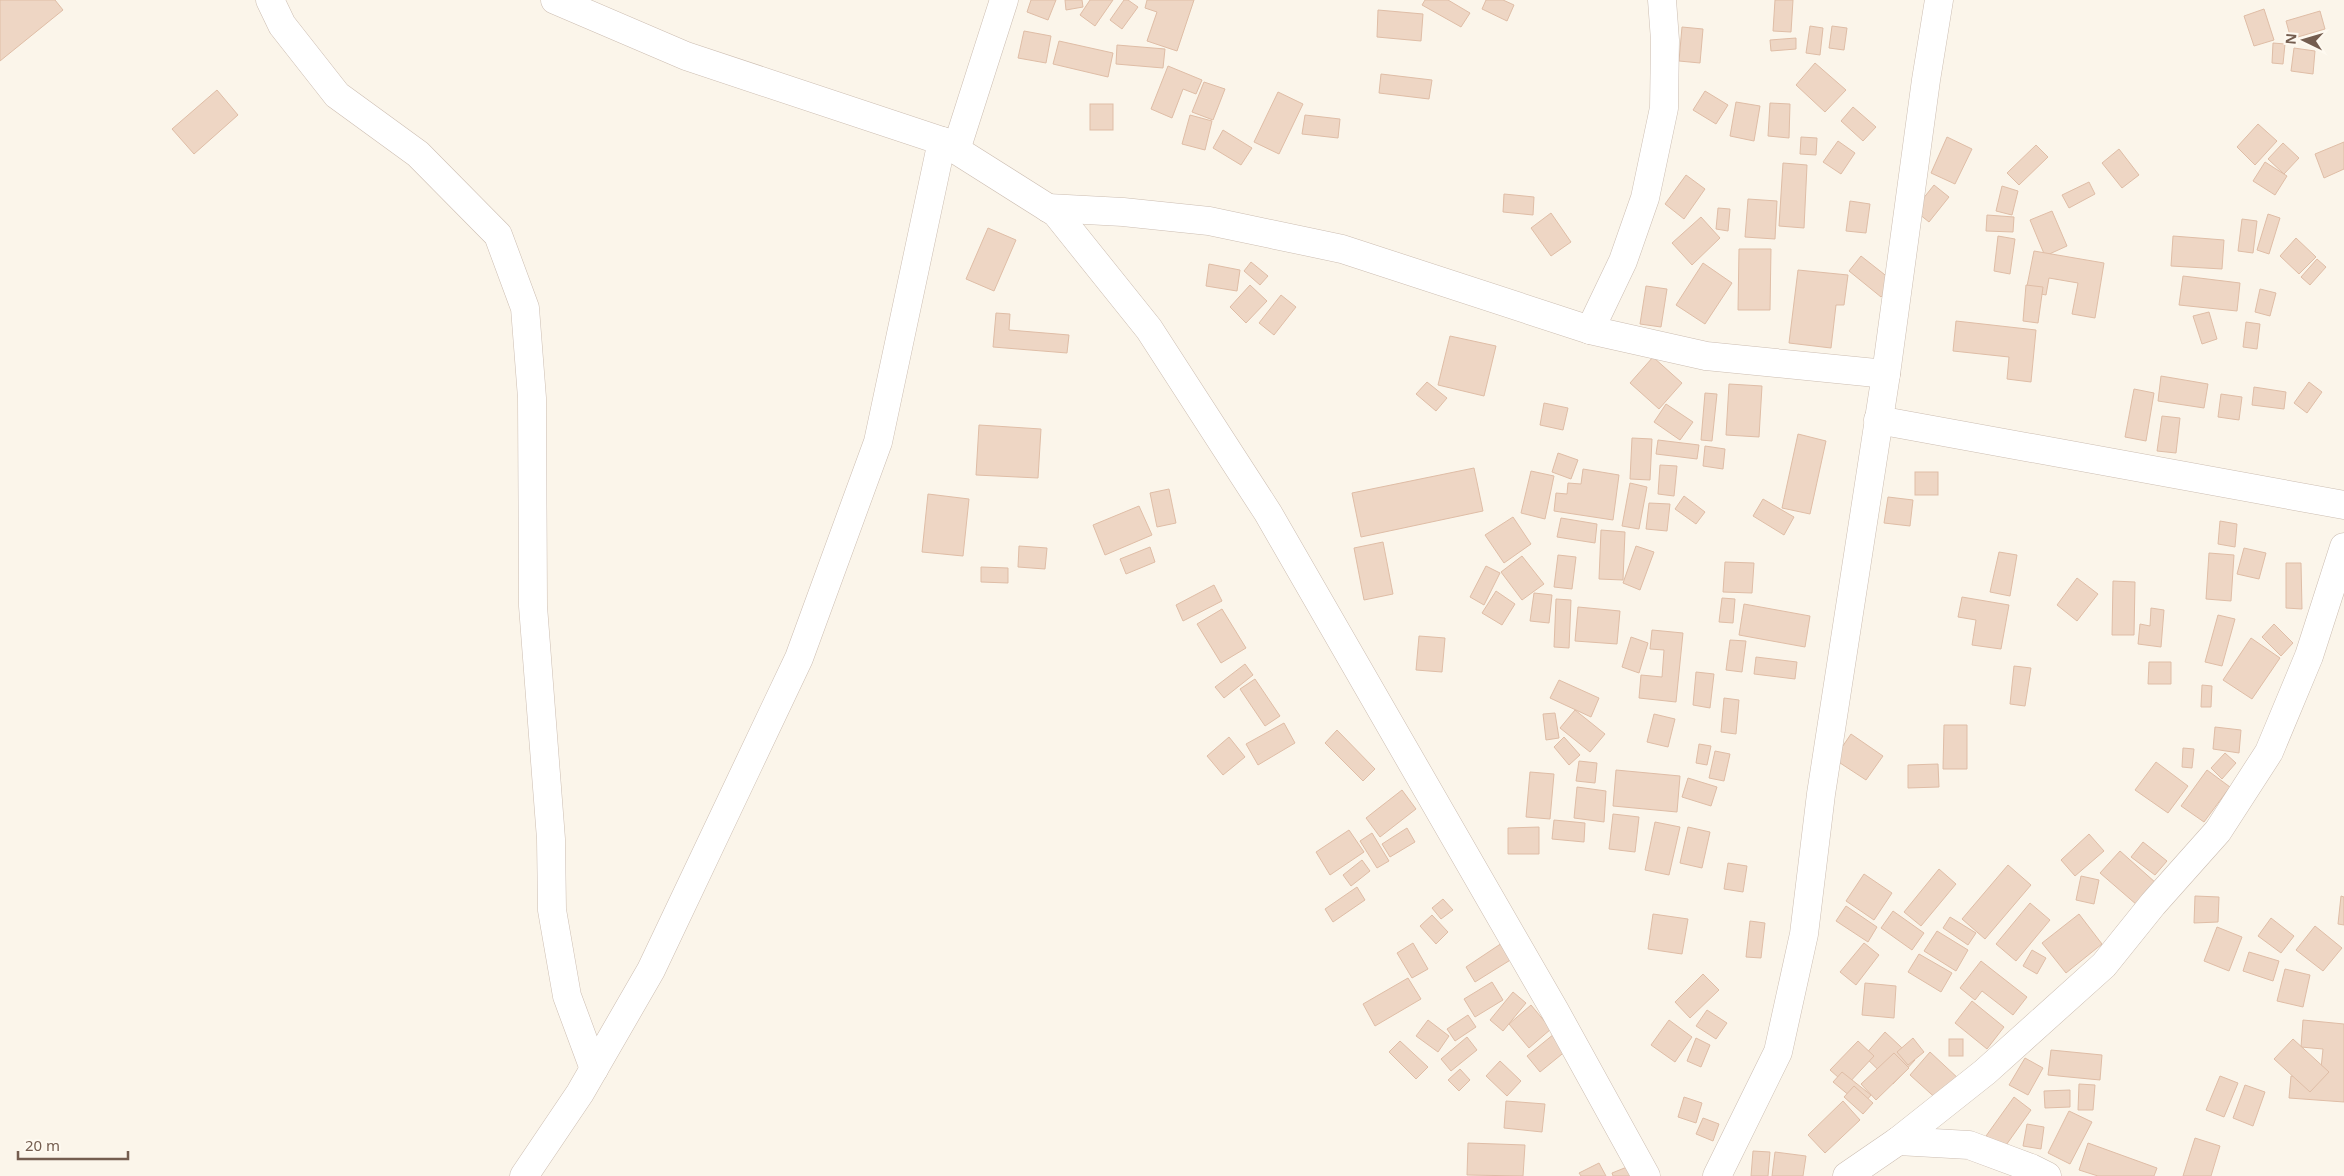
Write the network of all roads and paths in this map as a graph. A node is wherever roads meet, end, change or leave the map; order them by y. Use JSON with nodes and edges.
{"nodes":[{"id":1,"x":270,"y":0,"type":"edge"},
{"id":2,"x":555,"y":0,"type":"edge"},
{"id":3,"x":1004,"y":0,"type":"edge"},
{"id":4,"x":1662,"y":0,"type":"edge"},
{"id":5,"x":1939,"y":0,"type":"edge"},
{"id":6,"x":949,"y":146,"type":"junction"},
{"id":7,"x":1048,"y":208,"type":"junction"},
{"id":8,"x":1590,"y":330,"type":"junction"},
{"id":9,"x":1886,"y":374,"type":"junction"},
{"id":10,"x":1878,"y":420,"type":"junction"},
{"id":11,"x":2344,"y":505,"type":"edge"},
{"id":12,"x":2344,"y":547,"type":"edge"},
{"id":13,"x":594,"y":1069,"type":"junction"},
{"id":14,"x":1898,"y":1142,"type":"junction"},
{"id":15,"x":524,"y":1176,"type":"edge"},
{"id":16,"x":1646,"y":1176,"type":"edge"},
{"id":17,"x":1717,"y":1176,"type":"edge"},
{"id":18,"x":1847,"y":1176,"type":"edge"},
{"id":19,"x":2047,"y":1176,"type":"edge"}],
"edges":[{"from":1,"to":13,"type":"street"},
{"from":2,"to":6,"type":"street"},
{"from":3,"to":6,"type":"street"},
{"from":4,"to":8,"type":"street"},
{"from":5,"to":9,"type":"street"},
{"from":6,"to":7,"type":"street"},
{"from":6,"to":13,"type":"street"},
{"from":7,"to":8,"type":"street"},
{"from":7,"to":16,"type":"street"},
{"from":8,"to":9,"type":"street"},
{"from":9,"to":10,"type":"street"},
{"from":10,"to":11,"type":"street"},
{"from":10,"to":17,"type":"street"},
{"from":12,"to":14,"type":"street"},
{"from":13,"to":15,"type":"street"},
{"from":14,"to":18,"type":"street"},
{"from":14,"to":19,"type":"street"}]}
